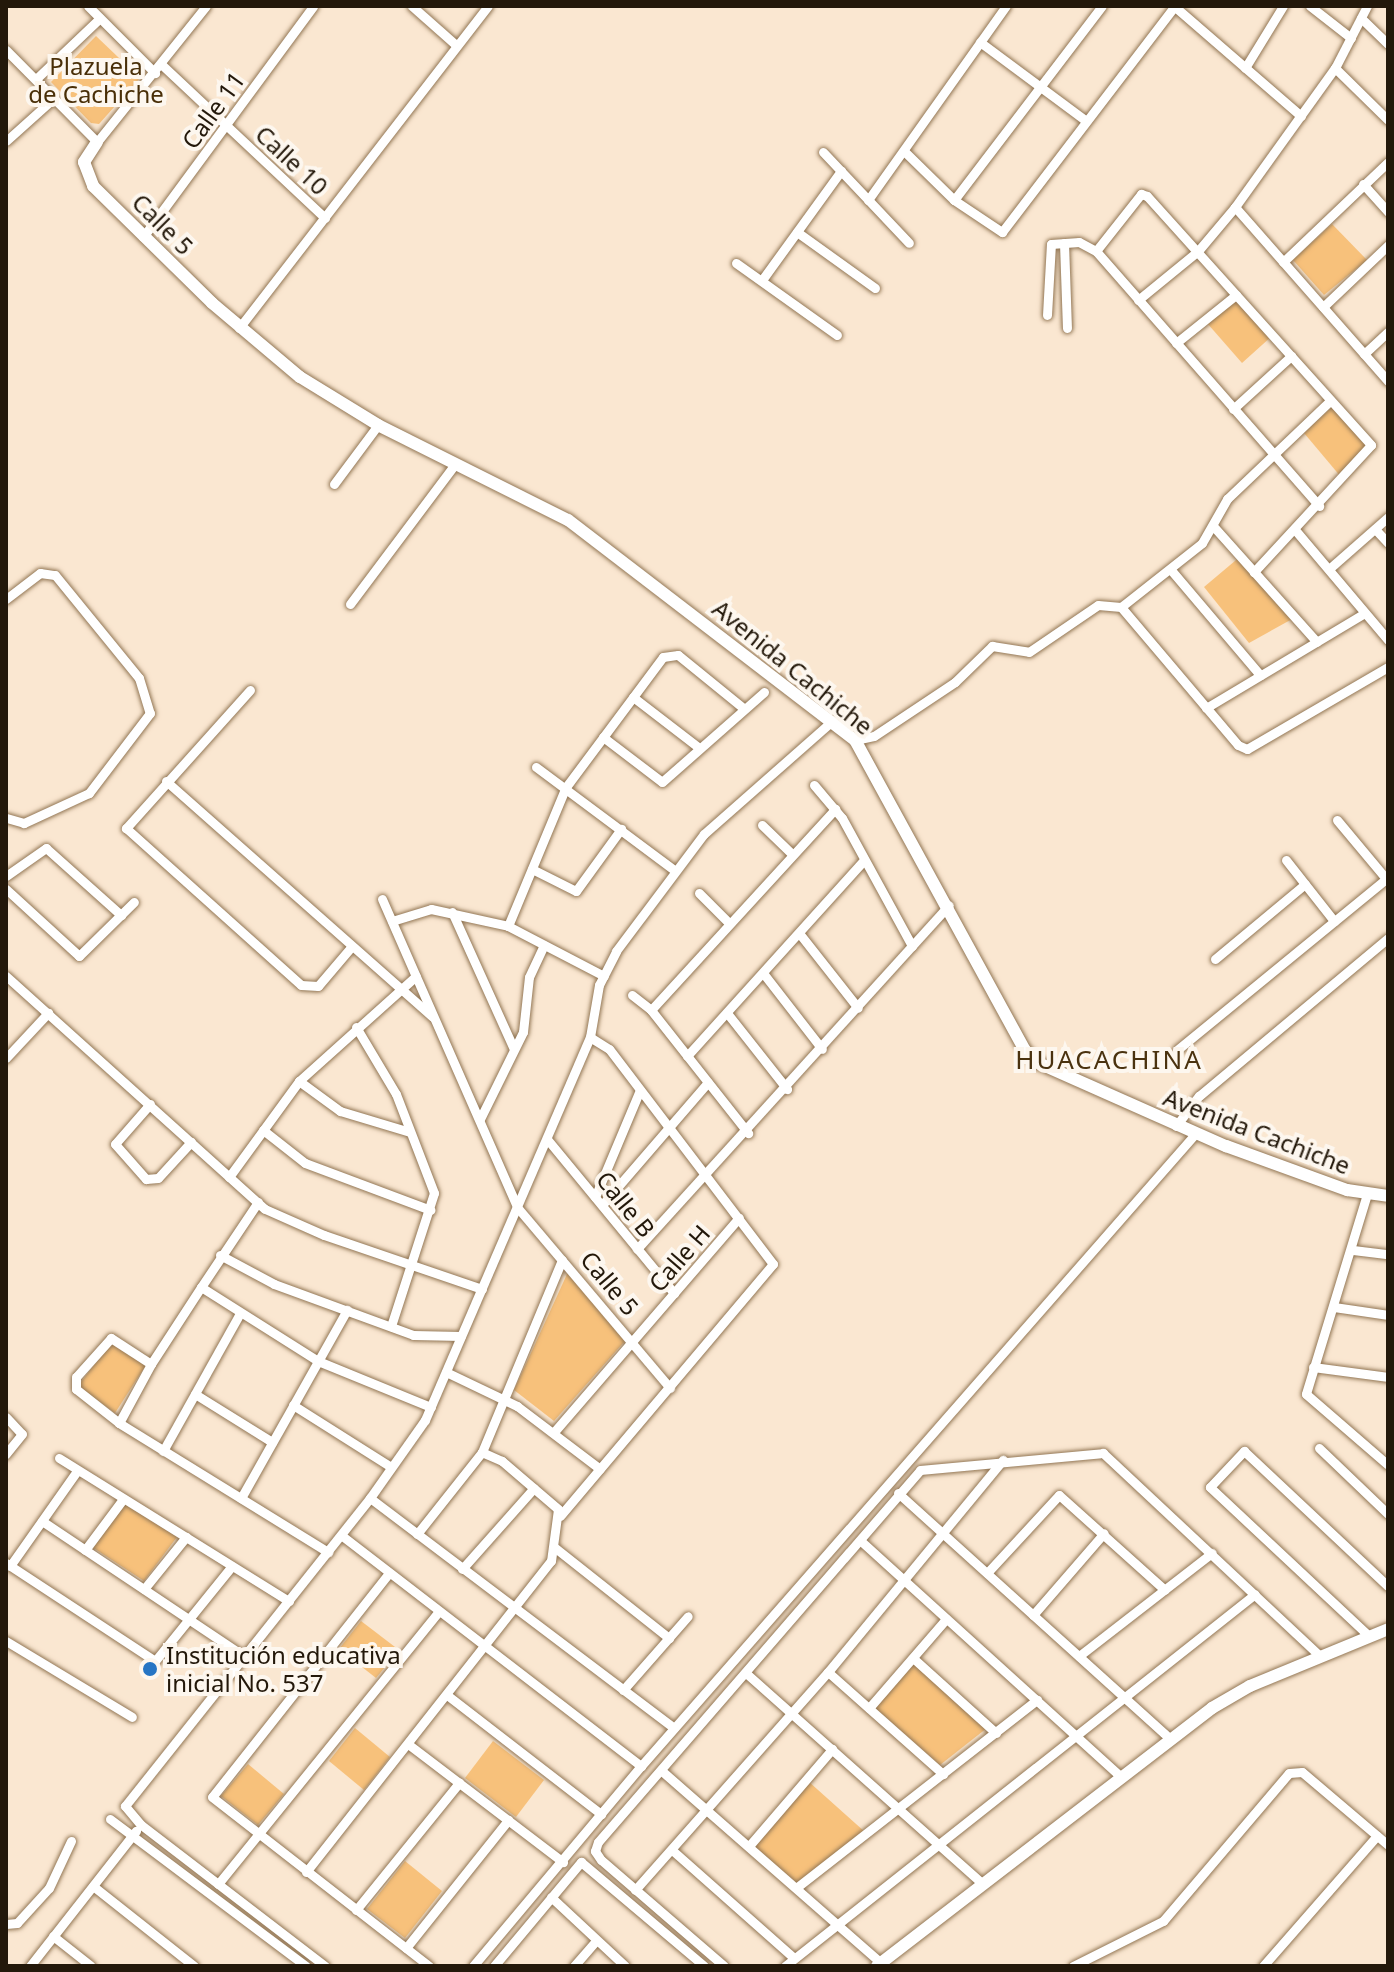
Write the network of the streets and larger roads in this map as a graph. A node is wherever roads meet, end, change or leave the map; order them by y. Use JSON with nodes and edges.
{"nodes":[{"id":1,"x":88,"y":6,"type":"edge"},
{"id":2,"x":206,"y":6,"type":"edge"},
{"id":3,"x":313,"y":6,"type":"edge"},
{"id":4,"x":412,"y":6,"type":"edge"},
{"id":5,"x":488,"y":6,"type":"edge"},
{"id":6,"x":1006,"y":6,"type":"edge"},
{"id":7,"x":1102,"y":6,"type":"edge"},
{"id":8,"x":1174,"y":6,"type":"edge"},
{"id":9,"x":1283,"y":6,"type":"edge"},
{"id":10,"x":1310,"y":6,"type":"edge"},
{"id":11,"x":1367,"y":6,"type":"edge"},
{"id":12,"x":100,"y":18,"type":"junction"},
{"id":13,"x":1361,"y":18,"type":"junction"},
{"id":14,"x":1351,"y":38,"type":"junction"},
{"id":15,"x":980,"y":42,"type":"junction"},
{"id":16,"x":1388,"y":44,"type":"edge"},
{"id":17,"x":456,"y":45,"type":"junction"},
{"id":18,"x":6,"y":50,"type":"edge"},
{"id":19,"x":158,"y":68,"type":"junction"},
{"id":20,"x":1245,"y":68,"type":"junction"},
{"id":21,"x":1335,"y":68,"type":"junction"},
{"id":22,"x":36,"y":79,"type":"junction"},
{"id":23,"x":1040,"y":87,"type":"junction"},
{"id":24,"x":54,"y":98,"type":"junction"},
{"id":25,"x":1301,"y":116,"type":"junction"},
{"id":26,"x":1085,"y":120,"type":"junction"},
{"id":27,"x":1388,"y":120,"type":"edge"},
{"id":28,"x":228,"y":127,"type":"junction"},
{"id":29,"x":6,"y":141,"type":"edge"},
{"id":30,"x":97,"y":142,"type":"junction"},
{"id":31,"x":904,"y":151,"type":"junction"},
{"id":32,"x":823,"y":152,"type":"dead end"},
{"id":33,"x":1388,"y":162,"type":"edge"},
{"id":34,"x":841,"y":171,"type":"junction"},
{"id":35,"x":1363,"y":184,"type":"junction"},
{"id":36,"x":868,"y":200,"type":"junction"},
{"id":37,"x":954,"y":200,"type":"junction"},
{"id":38,"x":1235,"y":207,"type":"junction"},
{"id":39,"x":1388,"y":212,"type":"edge"},
{"id":40,"x":325,"y":218,"type":"junction"},
{"id":41,"x":797,"y":232,"type":"junction"},
{"id":42,"x":143,"y":237,"type":"junction"},
{"id":43,"x":909,"y":243,"type":"dead end"},
{"id":44,"x":1064,"y":243,"type":"junction"},
{"id":45,"x":1388,"y":245,"type":"edge"},
{"id":46,"x":1096,"y":251,"type":"junction"},
{"id":47,"x":1198,"y":251,"type":"junction"},
{"id":48,"x":1283,"y":262,"type":"junction"},
{"id":49,"x":736,"y":263,"type":"dead end"},
{"id":50,"x":762,"y":280,"type":"junction"},
{"id":51,"x":875,"y":288,"type":"dead end"},
{"id":52,"x":1236,"y":295,"type":"junction"},
{"id":53,"x":1138,"y":300,"type":"junction"},
{"id":54,"x":1323,"y":307,"type":"junction"},
{"id":55,"x":1047,"y":315,"type":"dead end"},
{"id":56,"x":239,"y":328,"type":"junction"},
{"id":57,"x":1067,"y":328,"type":"dead end"},
{"id":58,"x":1388,"y":332,"type":"edge"},
{"id":59,"x":837,"y":335,"type":"dead end"},
{"id":60,"x":1176,"y":343,"type":"junction"},
{"id":61,"x":1364,"y":354,"type":"junction"},
{"id":62,"x":1291,"y":356,"type":"junction"},
{"id":63,"x":1388,"y":381,"type":"edge"},
{"id":64,"x":1330,"y":401,"type":"junction"},
{"id":65,"x":1233,"y":409,"type":"junction"},
{"id":66,"x":378,"y":425,"type":"junction"},
{"id":67,"x":1272,"y":452,"type":"junction"},
{"id":68,"x":456,"y":463,"type":"junction"},
{"id":69,"x":334,"y":484,"type":"dead end"},
{"id":70,"x":1319,"y":506,"type":"junction"},
{"id":71,"x":1388,"y":517,"type":"edge"},
{"id":72,"x":1214,"y":527,"type":"junction"},
{"id":73,"x":1375,"y":529,"type":"junction"},
{"id":74,"x":1296,"y":531,"type":"junction"},
{"id":75,"x":1388,"y":543,"type":"edge"},
{"id":76,"x":1329,"y":569,"type":"junction"},
{"id":77,"x":1171,"y":570,"type":"junction"},
{"id":78,"x":1254,"y":572,"type":"junction"},
{"id":79,"x":6,"y":599,"type":"edge"},
{"id":80,"x":350,"y":604,"type":"dead end"},
{"id":81,"x":1121,"y":607,"type":"junction"},
{"id":82,"x":1365,"y":613,"type":"junction"},
{"id":83,"x":1388,"y":640,"type":"edge"},
{"id":84,"x":1317,"y":642,"type":"junction"},
{"id":85,"x":1388,"y":667,"type":"edge"},
{"id":86,"x":1260,"y":675,"type":"junction"},
{"id":87,"x":250,"y":690,"type":"dead end"},
{"id":88,"x":764,"y":692,"type":"dead end"},
{"id":89,"x":633,"y":697,"type":"junction"},
{"id":90,"x":742,"y":707,"type":"junction"},
{"id":91,"x":1206,"y":708,"type":"junction"},
{"id":92,"x":832,"y":721,"type":"junction"},
{"id":93,"x":603,"y":737,"type":"junction"},
{"id":94,"x":855,"y":740,"type":"junction"},
{"id":95,"x":698,"y":747,"type":"junction"},
{"id":96,"x":536,"y":767,"type":"dead end"},
{"id":97,"x":166,"y":781,"type":"junction"},
{"id":98,"x":814,"y":785,"type":"dead end"},
{"id":99,"x":566,"y":787,"type":"junction"},
{"id":100,"x":835,"y":809,"type":"junction"},
{"id":101,"x":6,"y":818,"type":"edge"},
{"id":102,"x":1337,"y":820,"type":"dead end"},
{"id":103,"x":762,"y":825,"type":"dead end"},
{"id":104,"x":621,"y":829,"type":"junction"},
{"id":105,"x":792,"y":854,"type":"junction"},
{"id":106,"x":864,"y":860,"type":"junction"},
{"id":107,"x":1286,"y":860,"type":"dead end"},
{"id":108,"x":532,"y":869,"type":"junction"},
{"id":109,"x":674,"y":870,"type":"junction"},
{"id":110,"x":6,"y":876,"type":"edge"},
{"id":111,"x":1387,"y":880,"type":"edge"},
{"id":112,"x":1305,"y":884,"type":"junction"},
{"id":113,"x":6,"y":889,"type":"edge"},
{"id":114,"x":699,"y":893,"type":"dead end"},
{"id":115,"x":382,"y":899,"type":"dead end"},
{"id":116,"x":134,"y":902,"type":"dead end"},
{"id":117,"x":949,"y":905,"type":"junction"},
{"id":118,"x":452,"y":912,"type":"junction"},
{"id":119,"x":121,"y":915,"type":"junction"},
{"id":120,"x":392,"y":921,"type":"junction"},
{"id":121,"x":1334,"y":921,"type":"junction"},
{"id":122,"x":729,"y":923,"type":"junction"},
{"id":123,"x":508,"y":926,"type":"junction"},
{"id":124,"x":799,"y":933,"type":"junction"},
{"id":125,"x":1388,"y":938,"type":"edge"},
{"id":126,"x":544,"y":945,"type":"junction"},
{"id":127,"x":352,"y":946,"type":"junction"},
{"id":128,"x":912,"y":946,"type":"junction"},
{"id":129,"x":1215,"y":959,"type":"dead end"},
{"id":130,"x":763,"y":973,"type":"junction"},
{"id":131,"x":6,"y":976,"type":"edge"},
{"id":132,"x":416,"y":976,"type":"junction"},
{"id":133,"x":604,"y":976,"type":"junction"},
{"id":134,"x":400,"y":988,"type":"junction"},
{"id":135,"x":632,"y":995,"type":"dead end"},
{"id":136,"x":858,"y":1008,"type":"junction"},
{"id":137,"x":651,"y":1010,"type":"junction"},
{"id":138,"x":48,"y":1013,"type":"junction"},
{"id":139,"x":727,"y":1013,"type":"junction"},
{"id":140,"x":436,"y":1019,"type":"junction"},
{"id":141,"x":356,"y":1027,"type":"junction"},
{"id":142,"x":590,"y":1037,"type":"junction"},
{"id":143,"x":514,"y":1049,"type":"junction"},
{"id":144,"x":822,"y":1049,"type":"junction"},
{"id":145,"x":1177,"y":1050,"type":"dead end"},
{"id":146,"x":687,"y":1056,"type":"junction"},
{"id":147,"x":6,"y":1058,"type":"edge"},
{"id":148,"x":299,"y":1081,"type":"junction"},
{"id":149,"x":708,"y":1082,"type":"junction"},
{"id":150,"x":787,"y":1089,"type":"junction"},
{"id":151,"x":640,"y":1090,"type":"junction"},
{"id":152,"x":150,"y":1104,"type":"junction"},
{"id":153,"x":480,"y":1119,"type":"junction"},
{"id":154,"x":1176,"y":1126,"type":"junction"},
{"id":155,"x":669,"y":1127,"type":"junction"},
{"id":156,"x":263,"y":1130,"type":"junction"},
{"id":157,"x":410,"y":1132,"type":"junction"},
{"id":158,"x":748,"y":1133,"type":"junction"},
{"id":159,"x":1195,"y":1134,"type":"junction"},
{"id":160,"x":547,"y":1139,"type":"junction"},
{"id":161,"x":191,"y":1142,"type":"junction"},
{"id":162,"x":704,"y":1173,"type":"junction"},
{"id":163,"x":229,"y":1177,"type":"junction"},
{"id":164,"x":1367,"y":1194,"type":"junction"},
{"id":165,"x":1388,"y":1196,"type":"edge"},
{"id":166,"x":598,"y":1201,"type":"junction"},
{"id":167,"x":258,"y":1202,"type":"junction"},
{"id":168,"x":517,"y":1207,"type":"junction"},
{"id":169,"x":431,"y":1210,"type":"junction"},
{"id":170,"x":739,"y":1218,"type":"junction"},
{"id":171,"x":637,"y":1249,"type":"junction"},
{"id":172,"x":1353,"y":1250,"type":"junction"},
{"id":173,"x":1388,"y":1254,"type":"edge"},
{"id":174,"x":220,"y":1255,"type":"junction"},
{"id":175,"x":562,"y":1260,"type":"junction"},
{"id":176,"x":413,"y":1266,"type":"junction"},
{"id":177,"x":201,"y":1287,"type":"junction"},
{"id":178,"x":482,"y":1289,"type":"junction"},
{"id":179,"x":674,"y":1293,"type":"junction"},
{"id":180,"x":1334,"y":1307,"type":"junction"},
{"id":181,"x":347,"y":1310,"type":"junction"},
{"id":182,"x":240,"y":1313,"type":"junction"},
{"id":183,"x":1388,"y":1315,"type":"edge"},
{"id":184,"x":391,"y":1326,"type":"junction"},
{"id":185,"x":461,"y":1336,"type":"junction"},
{"id":186,"x":631,"y":1343,"type":"junction"},
{"id":187,"x":318,"y":1361,"type":"junction"},
{"id":188,"x":151,"y":1364,"type":"junction"},
{"id":189,"x":1313,"y":1367,"type":"junction"},
{"id":190,"x":446,"y":1372,"type":"junction"},
{"id":191,"x":1388,"y":1377,"type":"edge"},
{"id":192,"x":670,"y":1388,"type":"junction"},
{"id":193,"x":195,"y":1394,"type":"junction"},
{"id":194,"x":502,"y":1398,"type":"junction"},
{"id":195,"x":293,"y":1405,"type":"junction"},
{"id":196,"x":431,"y":1407,"type":"junction"},
{"id":197,"x":6,"y":1417,"type":"edge"},
{"id":198,"x":119,"y":1423,"type":"junction"},
{"id":199,"x":554,"y":1432,"type":"junction"},
{"id":200,"x":272,"y":1442,"type":"junction"},
{"id":201,"x":1319,"y":1448,"type":"dead end"},
{"id":202,"x":163,"y":1451,"type":"junction"},
{"id":203,"x":482,"y":1452,"type":"junction"},
{"id":204,"x":6,"y":1454,"type":"edge"},
{"id":205,"x":59,"y":1458,"type":"dead end"},
{"id":206,"x":1003,"y":1460,"type":"junction"},
{"id":207,"x":1388,"y":1465,"type":"edge"},
{"id":208,"x":391,"y":1467,"type":"junction"},
{"id":209,"x":600,"y":1469,"type":"junction"},
{"id":210,"x":77,"y":1471,"type":"junction"},
{"id":211,"x":534,"y":1488,"type":"junction"},
{"id":212,"x":898,"y":1493,"type":"junction"},
{"id":213,"x":241,"y":1498,"type":"junction"},
{"id":214,"x":370,"y":1498,"type":"junction"},
{"id":215,"x":123,"y":1499,"type":"junction"},
{"id":216,"x":1388,"y":1514,"type":"edge"},
{"id":217,"x":560,"y":1516,"type":"junction"},
{"id":218,"x":42,"y":1521,"type":"junction"},
{"id":219,"x":942,"y":1533,"type":"junction"},
{"id":220,"x":1104,"y":1533,"type":"junction"},
{"id":221,"x":417,"y":1534,"type":"junction"},
{"id":222,"x":341,"y":1535,"type":"junction"},
{"id":223,"x":186,"y":1537,"type":"junction"},
{"id":224,"x":862,"y":1542,"type":"junction"},
{"id":225,"x":554,"y":1547,"type":"junction"},
{"id":226,"x":85,"y":1550,"type":"junction"},
{"id":227,"x":328,"y":1552,"type":"junction"},
{"id":228,"x":1212,"y":1553,"type":"junction"},
{"id":229,"x":8,"y":1564,"type":"edge"},
{"id":230,"x":232,"y":1566,"type":"junction"},
{"id":231,"x":462,"y":1569,"type":"junction"},
{"id":232,"x":389,"y":1573,"type":"junction"},
{"id":233,"x":987,"y":1573,"type":"junction"},
{"id":234,"x":903,"y":1580,"type":"junction"},
{"id":235,"x":1388,"y":1586,"type":"edge"},
{"id":236,"x":144,"y":1589,"type":"junction"},
{"id":237,"x":1165,"y":1590,"type":"junction"},
{"id":238,"x":1255,"y":1594,"type":"junction"},
{"id":239,"x":289,"y":1601,"type":"junction"},
{"id":240,"x":515,"y":1609,"type":"junction"},
{"id":241,"x":439,"y":1611,"type":"junction"},
{"id":242,"x":1033,"y":1615,"type":"junction"},
{"id":243,"x":688,"y":1616,"type":"dead end"},
{"id":244,"x":946,"y":1619,"type":"junction"},
{"id":245,"x":190,"y":1620,"type":"junction"},
{"id":246,"x":1388,"y":1629,"type":"edge"},
{"id":247,"x":1369,"y":1636,"type":"junction"},
{"id":248,"x":669,"y":1638,"type":"junction"},
{"id":249,"x":6,"y":1641,"type":"edge"},
{"id":250,"x":485,"y":1647,"type":"junction"},
{"id":251,"x":1079,"y":1656,"type":"junction"},
{"id":252,"x":1320,"y":1656,"type":"junction"},
{"id":253,"x":245,"y":1657,"type":"junction"},
{"id":254,"x":913,"y":1658,"type":"junction"},
{"id":255,"x":828,"y":1672,"type":"junction"},
{"id":256,"x":747,"y":1674,"type":"junction"},
{"id":257,"x":623,"y":1690,"type":"junction"},
{"id":258,"x":447,"y":1695,"type":"junction"},
{"id":259,"x":1125,"y":1697,"type":"junction"},
{"id":260,"x":1037,"y":1700,"type":"junction"},
{"id":261,"x":869,"y":1708,"type":"junction"},
{"id":262,"x":791,"y":1713,"type":"junction"},
{"id":263,"x":132,"y":1717,"type":"dead end"},
{"id":264,"x":674,"y":1728,"type":"junction"},
{"id":265,"x":996,"y":1733,"type":"junction"},
{"id":266,"x":1075,"y":1736,"type":"junction"},
{"id":267,"x":1169,"y":1738,"type":"junction"},
{"id":268,"x":408,"y":1744,"type":"junction"},
{"id":269,"x":832,"y":1749,"type":"junction"},
{"id":270,"x":641,"y":1766,"type":"junction"},
{"id":271,"x":663,"y":1772,"type":"junction"},
{"id":272,"x":943,"y":1774,"type":"junction"},
{"id":273,"x":1121,"y":1777,"type":"junction"},
{"id":274,"x":459,"y":1783,"type":"junction"},
{"id":275,"x":899,"y":1809,"type":"junction"},
{"id":276,"x":707,"y":1810,"type":"junction"},
{"id":277,"x":601,"y":1814,"type":"junction"},
{"id":278,"x":110,"y":1819,"type":"dead end"},
{"id":279,"x":508,"y":1820,"type":"junction"},
{"id":280,"x":141,"y":1825,"type":"junction"},
{"id":281,"x":133,"y":1835,"type":"junction"},
{"id":282,"x":260,"y":1835,"type":"junction"},
{"id":283,"x":1377,"y":1836,"type":"junction"},
{"id":284,"x":71,"y":1841,"type":"dead end"},
{"id":285,"x":1388,"y":1845,"type":"edge"},
{"id":286,"x":749,"y":1846,"type":"junction"},
{"id":287,"x":941,"y":1846,"type":"junction"},
{"id":288,"x":672,"y":1850,"type":"junction"},
{"id":289,"x":563,"y":1862,"type":"junction"},
{"id":290,"x":306,"y":1872,"type":"junction"},
{"id":291,"x":218,"y":1884,"type":"junction"},
{"id":292,"x":983,"y":1884,"type":"junction"},
{"id":293,"x":93,"y":1886,"type":"junction"},
{"id":294,"x":796,"y":1888,"type":"junction"},
{"id":295,"x":635,"y":1890,"type":"junction"},
{"id":296,"x":551,"y":1897,"type":"junction"},
{"id":297,"x":356,"y":1910,"type":"junction"},
{"id":298,"x":6,"y":1924,"type":"edge"},
{"id":299,"x":837,"y":1924,"type":"junction"},
{"id":300,"x":53,"y":1936,"type":"junction"},
{"id":301,"x":596,"y":1941,"type":"junction"},
{"id":302,"x":406,"y":1948,"type":"junction"},
{"id":303,"x":794,"y":1958,"type":"junction"},
{"id":304,"x":879,"y":1964,"type":"edge"},
{"id":305,"x":30,"y":1966,"type":"edge"},
{"id":306,"x":91,"y":1966,"type":"edge"},
{"id":307,"x":194,"y":1966,"type":"edge"},
{"id":308,"x":305,"y":1966,"type":"edge"},
{"id":309,"x":325,"y":1966,"type":"edge"},
{"id":310,"x":429,"y":1966,"type":"edge"},
{"id":311,"x":473,"y":1966,"type":"edge"},
{"id":312,"x":494,"y":1966,"type":"edge"},
{"id":313,"x":574,"y":1966,"type":"edge"},
{"id":314,"x":625,"y":1966,"type":"edge"},
{"id":315,"x":704,"y":1966,"type":"edge"},
{"id":316,"x":724,"y":1966,"type":"edge"},
{"id":317,"x":785,"y":1966,"type":"edge"},
{"id":318,"x":1073,"y":1966,"type":"edge"},
{"id":319,"x":1263,"y":1966,"type":"edge"}],
"edges":[{"from":1,"to":12,"type":"street","name":"Calle 10"},
{"from":2,"to":19,"type":"street"},
{"from":3,"to":28,"type":"street","name":"Calle 11"},
{"from":4,"to":17,"type":"street"},
{"from":5,"to":17,"type":"street"},
{"from":6,"to":15,"type":"street"},
{"from":7,"to":23,"type":"street"},
{"from":8,"to":20,"type":"street"},
{"from":8,"to":26,"type":"street"},
{"from":9,"to":20,"type":"street"},
{"from":10,"to":14,"type":"street"},
{"from":11,"to":13,"type":"street"},
{"from":12,"to":19,"type":"street","name":"Calle 10"},
{"from":12,"to":22,"type":"street"},
{"from":13,"to":14,"type":"street"},
{"from":13,"to":16,"type":"street"},
{"from":14,"to":21,"type":"street"},
{"from":15,"to":23,"type":"street"},
{"from":15,"to":31,"type":"street"},
{"from":17,"to":40,"type":"street"},
{"from":18,"to":22,"type":"street"},
{"from":19,"to":28,"type":"street","name":"Calle 10"},
{"from":19,"to":30,"type":"street"},
{"from":20,"to":25,"type":"street"},
{"from":21,"to":25,"type":"street"},
{"from":21,"to":27,"type":"street"},
{"from":22,"to":24,"type":"street"},
{"from":23,"to":26,"type":"street"},
{"from":23,"to":37,"type":"street"},
{"from":24,"to":29,"type":"street"},
{"from":24,"to":30,"type":"street"},
{"from":25,"to":38,"type":"street"},
{"from":26,"to":37,"type":"street"},
{"from":28,"to":40,"type":"street","name":"Calle 10"},
{"from":28,"to":42,"type":"street","name":"Calle 11"},
{"from":30,"to":42,"type":"street","name":"Calle 5"},
{"from":31,"to":36,"type":"street"},
{"from":31,"to":37,"type":"street"},
{"from":32,"to":34,"type":"street"},
{"from":33,"to":35,"type":"street"},
{"from":34,"to":36,"type":"street"},
{"from":34,"to":41,"type":"street"},
{"from":35,"to":39,"type":"street"},
{"from":35,"to":48,"type":"street"},
{"from":36,"to":43,"type":"street"},
{"from":38,"to":47,"type":"street"},
{"from":38,"to":48,"type":"street"},
{"from":40,"to":56,"type":"street"},
{"from":41,"to":50,"type":"street"},
{"from":41,"to":51,"type":"street"},
{"from":42,"to":56,"type":"street","name":"Calle 5"},
{"from":44,"to":46,"type":"street"},
{"from":44,"to":55,"type":"street"},
{"from":44,"to":57,"type":"street"},
{"from":45,"to":54,"type":"street"},
{"from":46,"to":47,"type":"street"},
{"from":46,"to":53,"type":"street"},
{"from":47,"to":52,"type":"street"},
{"from":47,"to":53,"type":"street"},
{"from":48,"to":54,"type":"street"},
{"from":49,"to":50,"type":"street"},
{"from":50,"to":59,"type":"street"},
{"from":52,"to":60,"type":"street"},
{"from":52,"to":62,"type":"street"},
{"from":53,"to":60,"type":"street"},
{"from":54,"to":61,"type":"street"},
{"from":56,"to":66,"type":"street","name":"Avenida Cachiche"},
{"from":58,"to":61,"type":"street"},
{"from":60,"to":65,"type":"street"},
{"from":61,"to":63,"type":"street"},
{"from":62,"to":64,"type":"street"},
{"from":62,"to":65,"type":"street"},
{"from":64,"to":67,"type":"street"},
{"from":64,"to":70,"type":"street"},
{"from":65,"to":67,"type":"street"},
{"from":66,"to":68,"type":"street","name":"Avenida Cachiche"},
{"from":66,"to":69,"type":"street"},
{"from":67,"to":70,"type":"street"},
{"from":67,"to":72,"type":"street"},
{"from":68,"to":80,"type":"street"},
{"from":68,"to":92,"type":"street","name":"Avenida Cachiche"},
{"from":70,"to":74,"type":"street"},
{"from":71,"to":73,"type":"street"},
{"from":72,"to":77,"type":"street"},
{"from":72,"to":78,"type":"street"},
{"from":73,"to":75,"type":"street"},
{"from":73,"to":76,"type":"street"},
{"from":74,"to":76,"type":"street"},
{"from":74,"to":78,"type":"street"},
{"from":76,"to":82,"type":"street"},
{"from":77,"to":81,"type":"street"},
{"from":77,"to":86,"type":"street"},
{"from":78,"to":84,"type":"street"},
{"from":79,"to":101,"type":"street"},
{"from":81,"to":91,"type":"street"},
{"from":81,"to":94,"type":"street"},
{"from":82,"to":83,"type":"street"},
{"from":82,"to":84,"type":"street"},
{"from":84,"to":86,"type":"street"},
{"from":85,"to":91,"type":"street"},
{"from":86,"to":91,"type":"street"},
{"from":87,"to":97,"type":"street"},
{"from":88,"to":90,"type":"street"},
{"from":89,"to":90,"type":"street"},
{"from":89,"to":93,"type":"street"},
{"from":89,"to":95,"type":"street"},
{"from":90,"to":95,"type":"street"},
{"from":92,"to":94,"type":"street","name":"Avenida Cachiche"},
{"from":92,"to":109,"type":"street"},
{"from":93,"to":95,"type":"street"},
{"from":93,"to":99,"type":"street"},
{"from":94,"to":117,"type":"street","name":"Avenida Cachiche"},
{"from":96,"to":99,"type":"street"},
{"from":97,"to":127,"type":"street"},
{"from":97,"to":127,"type":"street"},
{"from":98,"to":100,"type":"street"},
{"from":99,"to":104,"type":"street"},
{"from":99,"to":108,"type":"street"},
{"from":100,"to":105,"type":"street"},
{"from":100,"to":106,"type":"street"},
{"from":102,"to":111,"type":"street"},
{"from":103,"to":105,"type":"street"},
{"from":104,"to":108,"type":"street"},
{"from":104,"to":109,"type":"street"},
{"from":105,"to":122,"type":"street"},
{"from":106,"to":124,"type":"street"},
{"from":106,"to":128,"type":"street"},
{"from":107,"to":112,"type":"street"},
{"from":108,"to":123,"type":"street"},
{"from":109,"to":133,"type":"street"},
{"from":110,"to":119,"type":"street"},
{"from":111,"to":121,"type":"street"},
{"from":112,"to":121,"type":"street"},
{"from":112,"to":129,"type":"street"},
{"from":113,"to":119,"type":"street"},
{"from":114,"to":122,"type":"street"},
{"from":115,"to":120,"type":"street","name":"Calle 5"},
{"from":116,"to":119,"type":"street"},
{"from":117,"to":128,"type":"street"},
{"from":117,"to":154,"type":"street","name":"Avenida Cachiche"},
{"from":118,"to":120,"type":"street"},
{"from":118,"to":123,"type":"street"},
{"from":118,"to":143,"type":"street"},
{"from":120,"to":132,"type":"street","name":"Calle 5"},
{"from":121,"to":145,"type":"street"},
{"from":122,"to":137,"type":"street"},
{"from":123,"to":126,"type":"street"},
{"from":124,"to":130,"type":"street"},
{"from":124,"to":136,"type":"street"},
{"from":125,"to":154,"type":"street"},
{"from":126,"to":133,"type":"street"},
{"from":126,"to":143,"type":"street"},
{"from":127,"to":134,"type":"street"},
{"from":128,"to":136,"type":"street"},
{"from":130,"to":139,"type":"street"},
{"from":130,"to":144,"type":"street"},
{"from":131,"to":138,"type":"street"},
{"from":132,"to":134,"type":"street"},
{"from":132,"to":140,"type":"street","name":"Calle 5"},
{"from":133,"to":142,"type":"street"},
{"from":134,"to":140,"type":"street"},
{"from":134,"to":141,"type":"street"},
{"from":135,"to":137,"type":"street"},
{"from":136,"to":144,"type":"street"},
{"from":137,"to":146,"type":"street"},
{"from":138,"to":147,"type":"street"},
{"from":138,"to":152,"type":"street"},
{"from":139,"to":146,"type":"street"},
{"from":139,"to":150,"type":"street"},
{"from":140,"to":153,"type":"street","name":"Calle 5"},
{"from":141,"to":148,"type":"street"},
{"from":141,"to":157,"type":"street"},
{"from":142,"to":151,"type":"street"},
{"from":142,"to":160,"type":"street"},
{"from":143,"to":153,"type":"street"},
{"from":144,"to":150,"type":"street"},
{"from":146,"to":149,"type":"street"},
{"from":148,"to":156,"type":"street"},
{"from":148,"to":157,"type":"street"},
{"from":149,"to":155,"type":"street"},
{"from":149,"to":158,"type":"street"},
{"from":150,"to":158,"type":"street"},
{"from":151,"to":155,"type":"street"},
{"from":151,"to":166,"type":"street"},
{"from":152,"to":161,"type":"street"},
{"from":152,"to":161,"type":"street"},
{"from":153,"to":168,"type":"street","name":"Calle 5"},
{"from":154,"to":159,"type":"street","name":"Avenida Cachiche"},
{"from":155,"to":162,"type":"street"},
{"from":155,"to":166,"type":"street"},
{"from":156,"to":163,"type":"street"},
{"from":156,"to":169,"type":"street"},
{"from":157,"to":169,"type":"street"},
{"from":158,"to":162,"type":"street"},
{"from":159,"to":164,"type":"street","name":"Avenida Cachiche"},
{"from":159,"to":264,"type":"street"},
{"from":160,"to":166,"type":"street","name":"Calle B"},
{"from":160,"to":168,"type":"street"},
{"from":161,"to":163,"type":"street"},
{"from":162,"to":170,"type":"street"},
{"from":162,"to":171,"type":"street"},
{"from":163,"to":167,"type":"street"},
{"from":164,"to":165,"type":"street","name":"Avenida Cachiche"},
{"from":164,"to":172,"type":"street"},
{"from":166,"to":171,"type":"street","name":"Calle B"},
{"from":167,"to":174,"type":"street"},
{"from":167,"to":176,"type":"street"},
{"from":168,"to":175,"type":"street","name":"Calle 5"},
{"from":168,"to":178,"type":"street"},
{"from":169,"to":176,"type":"street"},
{"from":170,"to":179,"type":"street","name":"Calle H"},
{"from":170,"to":192,"type":"street"},
{"from":171,"to":179,"type":"street","name":"Calle B"},
{"from":172,"to":173,"type":"street"},
{"from":172,"to":180,"type":"street"},
{"from":174,"to":177,"type":"street"},
{"from":174,"to":181,"type":"street"},
{"from":175,"to":186,"type":"street","name":"Calle 5"},
{"from":175,"to":194,"type":"street"},
{"from":176,"to":178,"type":"street"},
{"from":176,"to":184,"type":"street"},
{"from":177,"to":182,"type":"street"},
{"from":177,"to":188,"type":"street"},
{"from":178,"to":185,"type":"street"},
{"from":179,"to":186,"type":"street","name":"Calle H"},
{"from":180,"to":183,"type":"street"},
{"from":180,"to":189,"type":"street"},
{"from":181,"to":184,"type":"street"},
{"from":181,"to":187,"type":"street"},
{"from":182,"to":187,"type":"street"},
{"from":182,"to":193,"type":"street"},
{"from":184,"to":185,"type":"street"},
{"from":185,"to":190,"type":"street"},
{"from":186,"to":192,"type":"street","name":"Calle 5"},
{"from":186,"to":199,"type":"street","name":"Calle H"},
{"from":187,"to":195,"type":"street"},
{"from":187,"to":196,"type":"street"},
{"from":188,"to":198,"type":"street"},
{"from":188,"to":198,"type":"street"},
{"from":189,"to":191,"type":"street"},
{"from":189,"to":207,"type":"street"},
{"from":190,"to":194,"type":"street"},
{"from":190,"to":196,"type":"street"},
{"from":192,"to":209,"type":"street"},
{"from":193,"to":200,"type":"street"},
{"from":193,"to":202,"type":"street"},
{"from":194,"to":199,"type":"street"},
{"from":194,"to":203,"type":"street"},
{"from":195,"to":200,"type":"street"},
{"from":195,"to":208,"type":"street"},
{"from":196,"to":208,"type":"street"},
{"from":197,"to":204,"type":"street"},
{"from":198,"to":202,"type":"street"},
{"from":199,"to":209,"type":"street"},
{"from":200,"to":213,"type":"street"},
{"from":201,"to":216,"type":"street"},
{"from":202,"to":213,"type":"street"},
{"from":203,"to":211,"type":"street"},
{"from":203,"to":221,"type":"street"},
{"from":205,"to":210,"type":"street"},
{"from":206,"to":212,"type":"street"},
{"from":206,"to":219,"type":"street"},
{"from":206,"to":228,"type":"street"},
{"from":208,"to":214,"type":"street"},
{"from":209,"to":217,"type":"street"},
{"from":210,"to":215,"type":"street"},
{"from":210,"to":218,"type":"street"},
{"from":211,"to":217,"type":"street"},
{"from":211,"to":231,"type":"street"},
{"from":212,"to":219,"type":"street"},
{"from":212,"to":224,"type":"street"},
{"from":213,"to":227,"type":"street"},
{"from":214,"to":221,"type":"street"},
{"from":214,"to":222,"type":"street"},
{"from":215,"to":223,"type":"street"},
{"from":215,"to":226,"type":"street"},
{"from":217,"to":225,"type":"street"},
{"from":218,"to":226,"type":"street"},
{"from":218,"to":229,"type":"street"},
{"from":219,"to":233,"type":"street"},
{"from":219,"to":234,"type":"street"},
{"from":220,"to":233,"type":"street"},
{"from":220,"to":237,"type":"street"},
{"from":220,"to":242,"type":"street"},
{"from":221,"to":231,"type":"street"},
{"from":222,"to":227,"type":"street"},
{"from":222,"to":232,"type":"street"},
{"from":223,"to":230,"type":"street"},
{"from":223,"to":236,"type":"street"},
{"from":224,"to":234,"type":"street"},
{"from":224,"to":256,"type":"street"},
{"from":225,"to":240,"type":"street"},
{"from":225,"to":248,"type":"street"},
{"from":226,"to":236,"type":"street"},
{"from":227,"to":239,"type":"street"},
{"from":228,"to":237,"type":"street"},
{"from":228,"to":238,"type":"street"},
{"from":229,"to":245,"type":"street"},
{"from":230,"to":239,"type":"street"},
{"from":230,"to":245,"type":"street"},
{"from":231,"to":240,"type":"street"},
{"from":232,"to":241,"type":"street"},
{"from":232,"to":282,"type":"street"},
{"from":233,"to":242,"type":"street"},
{"from":234,"to":244,"type":"street"},
{"from":234,"to":255,"type":"street"},
{"from":235,"to":247,"type":"street"},
{"from":236,"to":245,"type":"street"},
{"from":237,"to":251,"type":"street"},
{"from":238,"to":252,"type":"street"},
{"from":238,"to":259,"type":"street"},
{"from":239,"to":253,"type":"street"},
{"from":240,"to":250,"type":"street"},
{"from":240,"to":257,"type":"street"},
{"from":241,"to":250,"type":"street"},
{"from":241,"to":282,"type":"street"},
{"from":242,"to":251,"type":"street"},
{"from":243,"to":248,"type":"street"},
{"from":244,"to":254,"type":"street"},
{"from":244,"to":260,"type":"street"},
{"from":245,"to":253,"type":"street"},
{"from":246,"to":247,"type":"street"},
{"from":247,"to":252,"type":"street"},
{"from":248,"to":257,"type":"street"},
{"from":249,"to":263,"type":"street"},
{"from":250,"to":258,"type":"street"},
{"from":250,"to":270,"type":"street"},
{"from":251,"to":259,"type":"street"},
{"from":252,"to":267,"type":"street"},
{"from":253,"to":280,"type":"street"},
{"from":254,"to":261,"type":"street"},
{"from":254,"to":265,"type":"street"},
{"from":255,"to":261,"type":"street"},
{"from":255,"to":262,"type":"street"},
{"from":256,"to":262,"type":"street"},
{"from":256,"to":271,"type":"street"},
{"from":257,"to":264,"type":"street"},
{"from":258,"to":268,"type":"street"},
{"from":258,"to":277,"type":"street"},
{"from":259,"to":266,"type":"street"},
{"from":259,"to":267,"type":"street"},
{"from":260,"to":265,"type":"street"},
{"from":260,"to":266,"type":"street"},
{"from":261,"to":272,"type":"street"},
{"from":262,"to":269,"type":"street"},
{"from":262,"to":276,"type":"street"},
{"from":264,"to":270,"type":"street"},
{"from":265,"to":272,"type":"street"},
{"from":266,"to":273,"type":"street"},
{"from":266,"to":287,"type":"street"},
{"from":267,"to":273,"type":"street"},
{"from":268,"to":274,"type":"street"},
{"from":268,"to":290,"type":"street"},
{"from":269,"to":275,"type":"street"},
{"from":269,"to":286,"type":"street"},
{"from":270,"to":277,"type":"street"},
{"from":271,"to":276,"type":"street"},
{"from":271,"to":295,"type":"street"},
{"from":272,"to":275,"type":"street"},
{"from":273,"to":292,"type":"street"},
{"from":274,"to":279,"type":"street"},
{"from":274,"to":297,"type":"street"},
{"from":275,"to":287,"type":"street"},
{"from":275,"to":294,"type":"street"},
{"from":276,"to":286,"type":"street"},
{"from":276,"to":288,"type":"street"},
{"from":277,"to":289,"type":"street"},
{"from":278,"to":281,"type":"street"},
{"from":279,"to":289,"type":"street"},
{"from":279,"to":302,"type":"street"},
{"from":280,"to":281,"type":"street"},
{"from":280,"to":291,"type":"street"},
{"from":281,"to":293,"type":"street"},
{"from":281,"to":308,"type":"street"},
{"from":282,"to":290,"type":"street"},
{"from":282,"to":291,"type":"street"},
{"from":283,"to":285,"type":"street"},
{"from":283,"to":318,"type":"street"},
{"from":283,"to":319,"type":"street"},
{"from":284,"to":298,"type":"street"},
{"from":286,"to":294,"type":"street"},
{"from":287,"to":292,"type":"street"},
{"from":287,"to":299,"type":"street"},
{"from":288,"to":295,"type":"street"},
{"from":288,"to":303,"type":"street"},
{"from":289,"to":311,"type":"street"},
{"from":290,"to":297,"type":"street"},
{"from":291,"to":309,"type":"street"},
{"from":292,"to":304,"type":"street"},
{"from":293,"to":300,"type":"street"},
{"from":293,"to":307,"type":"street"},
{"from":294,"to":299,"type":"street"},
{"from":295,"to":316,"type":"street"},
{"from":296,"to":301,"type":"street"},
{"from":296,"to":312,"type":"street"},
{"from":296,"to":315,"type":"street"},
{"from":297,"to":302,"type":"street"},
{"from":299,"to":303,"type":"street"},
{"from":299,"to":304,"type":"street"},
{"from":300,"to":305,"type":"street"},
{"from":300,"to":306,"type":"street"},
{"from":301,"to":313,"type":"street"},
{"from":301,"to":314,"type":"street"},
{"from":302,"to":310,"type":"street"},
{"from":303,"to":317,"type":"street"}]}
